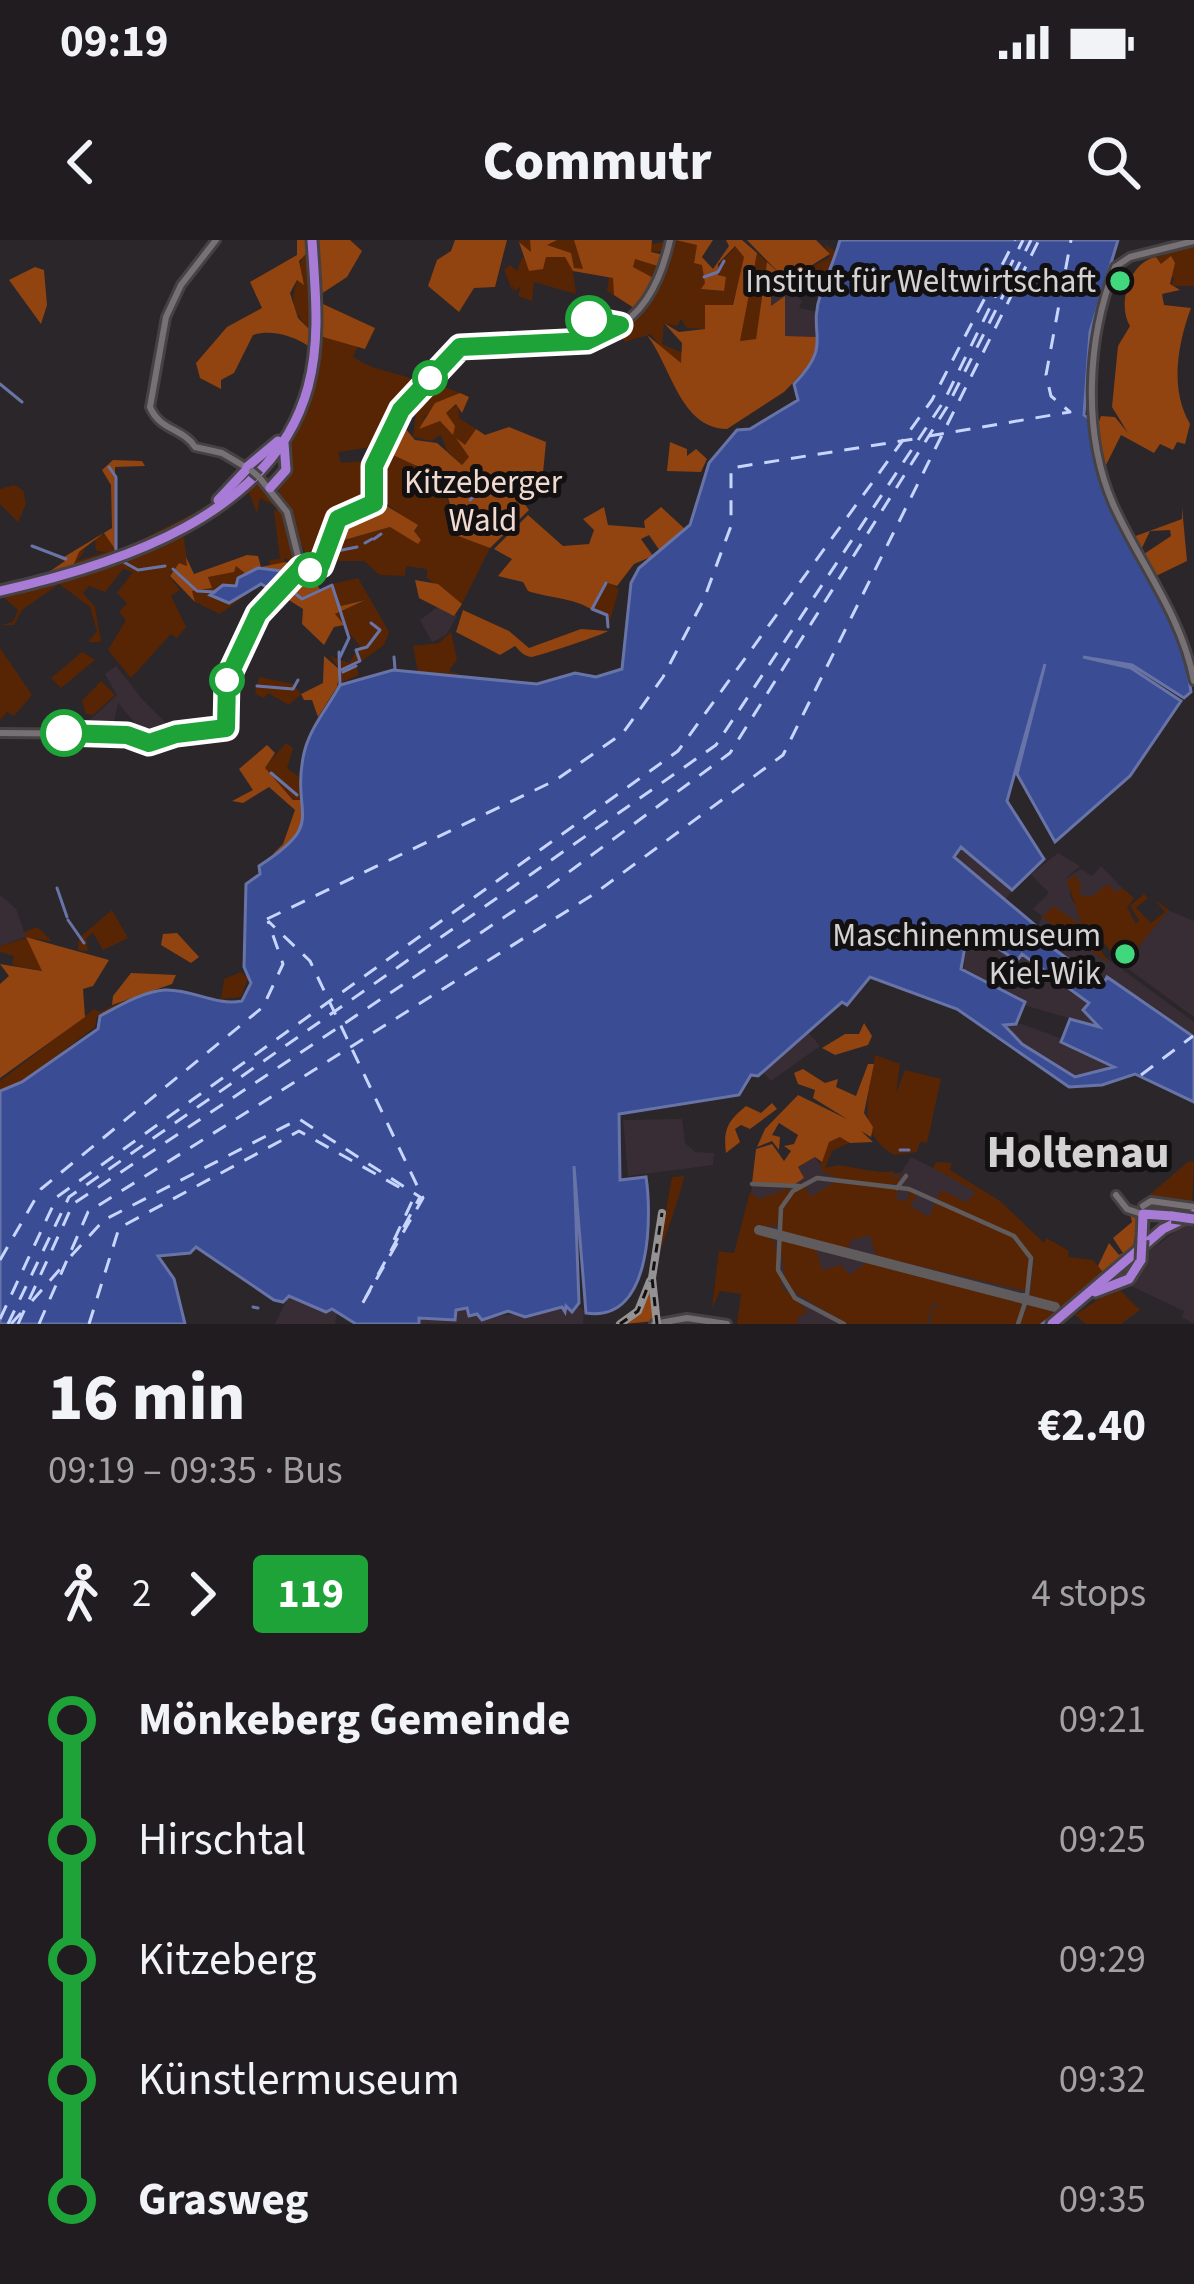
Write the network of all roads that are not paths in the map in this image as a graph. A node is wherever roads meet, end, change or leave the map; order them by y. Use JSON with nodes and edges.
{"nodes":[{"id":1,"x":216,"y":240,"type":"edge"},
{"id":2,"x":310,"y":240,"type":"edge"},
{"id":3,"x":670,"y":240,"type":"edge"},
{"id":4,"x":1194,"y":242,"type":"edge"},
{"id":5,"x":286,"y":435,"type":"junction"},
{"id":6,"x":266,"y":464,"type":"junction"},
{"id":7,"x":248,"y":470,"type":"junction"},
{"id":8,"x":272,"y":488,"type":"junction"},
{"id":9,"x":205,"y":512,"type":"junction"},
{"id":10,"x":118,"y":555,"type":"junction"},
{"id":11,"x":301,"y":568,"type":"junction"},
{"id":12,"x":0,"y":591,"type":"edge"},
{"id":13,"x":1194,"y":681,"type":"edge"},
{"id":14,"x":0,"y":733,"type":"edge"},
{"id":15,"x":1116,"y":1196,"type":"dead end"},
{"id":16,"x":1142,"y":1211,"type":"junction"},
{"id":17,"x":1194,"y":1214,"type":"edge"},
{"id":18,"x":1123,"y":1263,"type":"junction"},
{"id":19,"x":1091,"y":1295,"type":"junction"},
{"id":20,"x":657,"y":1323,"type":"edge"},
{"id":21,"x":727,"y":1324,"type":"edge"},
{"id":22,"x":1055,"y":1324,"type":"edge"}],
"edges":[{"from":1,"to":7,"type":"street"},
{"from":2,"to":5,"type":"highway"},
{"from":3,"to":11,"type":"street"},
{"from":4,"to":13,"type":"street"},
{"from":5,"to":6,"type":"highway"},
{"from":5,"to":7,"type":"highway"},
{"from":5,"to":8,"type":"highway"},
{"from":5,"to":9,"type":"highway"},
{"from":6,"to":8,"type":"highway"},
{"from":6,"to":10,"type":"highway"},
{"from":7,"to":8,"type":"street"},
{"from":7,"to":9,"type":"highway"},
{"from":8,"to":11,"type":"street"},
{"from":9,"to":10,"type":"highway"},
{"from":10,"to":12,"type":"highway"},
{"from":11,"to":14,"type":"street"},
{"from":15,"to":16,"type":"street"},
{"from":16,"to":17,"type":"highway"},
{"from":16,"to":17,"type":"highway","bridge":true},
{"from":16,"to":18,"type":"highway"},
{"from":16,"to":19,"type":"highway","bridge":true},
{"from":17,"to":18,"type":"highway"},
{"from":17,"to":19,"type":"highway"},
{"from":18,"to":22,"type":"highway"},
{"from":19,"to":22,"type":"highway"},
{"from":20,"to":21,"type":"street"}]}
